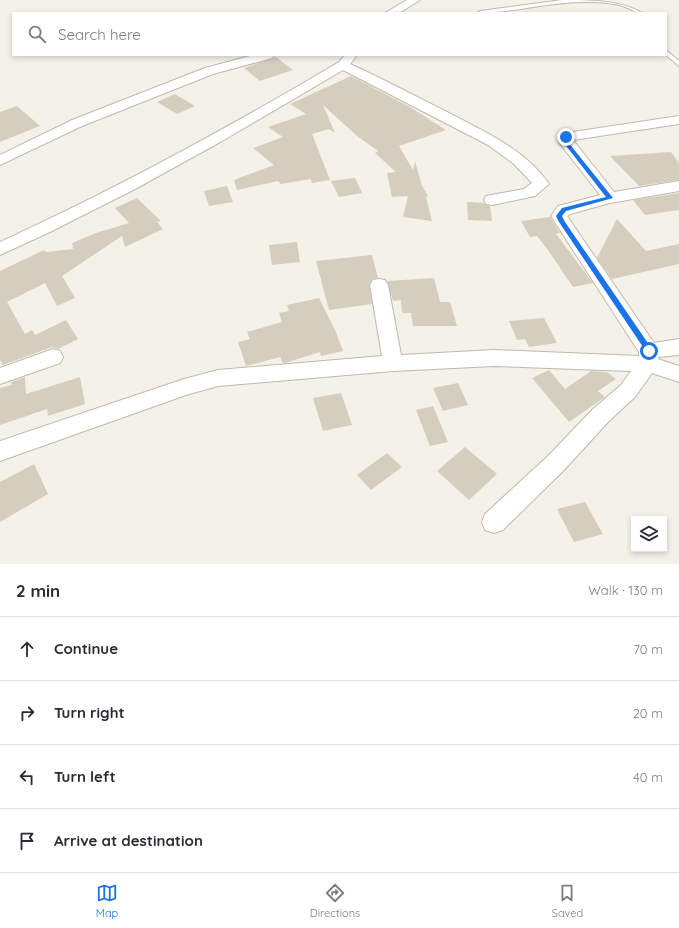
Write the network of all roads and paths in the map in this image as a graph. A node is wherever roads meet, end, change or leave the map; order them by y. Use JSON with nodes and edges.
{"nodes":[{"id":1,"x":415,"y":0,"type":"edge"},
{"id":2,"x":393,"y":12,"type":"edge"},
{"id":3,"x":487,"y":12,"type":"edge"},
{"id":4,"x":637,"y":12,"type":"edge"},
{"id":5,"x":667,"y":53,"type":"edge"},
{"id":6,"x":264,"y":56,"type":"edge"},
{"id":7,"x":347,"y":60,"type":"edge"},
{"id":8,"x":679,"y":64,"type":"edge"},
{"id":9,"x":679,"y":120,"type":"edge"},
{"id":10,"x":0,"y":161,"type":"edge"},
{"id":11,"x":679,"y":186,"type":"edge"},
{"id":12,"x":610,"y":198,"type":"junction"},
{"id":13,"x":492,"y":200,"type":"dead end"},
{"id":14,"x":0,"y":248,"type":"edge"},
{"id":15,"x":379,"y":285,"type":"dead end"},
{"id":16,"x":679,"y":347,"type":"edge"},
{"id":17,"x":53,"y":357,"type":"dead end"},
{"id":18,"x":649,"y":357,"type":"junction"},
{"id":19,"x":393,"y":363,"type":"junction"},
{"id":20,"x":679,"y":374,"type":"edge"},
{"id":21,"x":0,"y":376,"type":"edge"},
{"id":22,"x":0,"y":451,"type":"edge"},
{"id":23,"x":494,"y":522,"type":"dead end"}],
"edges":[{"from":1,"to":2,"type":"street"},
{"from":3,"to":4,"type":"lane"},
{"from":5,"to":8,"type":"lane"},
{"from":6,"to":10,"type":"street"},
{"from":7,"to":13,"type":"street"},
{"from":7,"to":14,"type":"street"},
{"from":9,"to":12,"type":"street"},
{"from":11,"to":12,"type":"street"},
{"from":12,"to":18,"type":"street"},
{"from":15,"to":19,"type":"street"},
{"from":16,"to":18,"type":"street"},
{"from":17,"to":21,"type":"street"},
{"from":18,"to":19,"type":"street"},
{"from":18,"to":20,"type":"street"},
{"from":18,"to":23,"type":"street"},
{"from":19,"to":22,"type":"street"}]}
